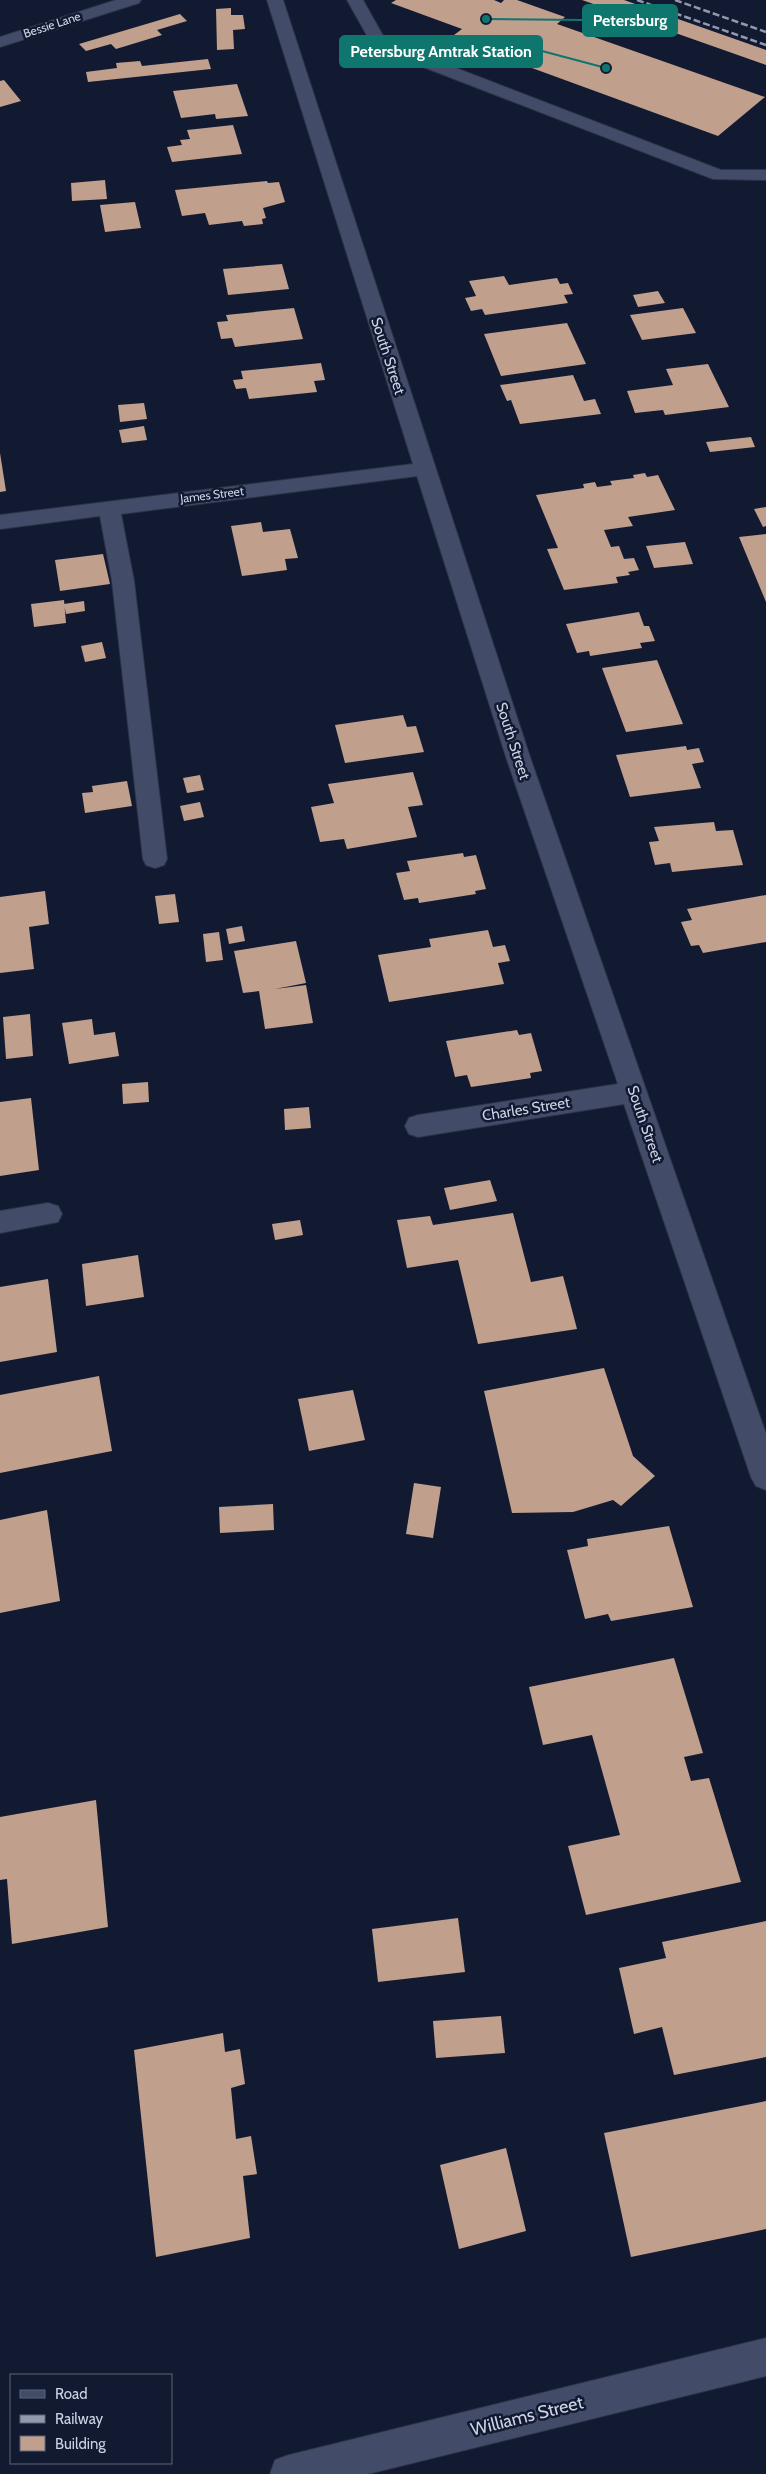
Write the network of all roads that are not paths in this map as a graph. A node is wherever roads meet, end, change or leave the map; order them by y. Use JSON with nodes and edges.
{"nodes":[{"id":1,"x":133,"y":0,"type":"edge"},
{"id":2,"x":276,"y":0,"type":"edge"},
{"id":3,"x":355,"y":0,"type":"edge"},
{"id":4,"x":0,"y":42,"type":"edge"},
{"id":5,"x":766,"y":175,"type":"edge"},
{"id":6,"x":424,"y":469,"type":"junction"},
{"id":7,"x":110,"y":507,"type":"junction"},
{"id":8,"x":0,"y":522,"type":"edge"},
{"id":9,"x":155,"y":859,"type":"dead end"},
{"id":10,"x":634,"y":1092,"type":"junction"},
{"id":11,"x":418,"y":1126,"type":"dead end"},
{"id":12,"x":48,"y":1214,"type":"dead end"},
{"id":13,"x":0,"y":1222,"type":"edge"},
{"id":14,"x":766,"y":1477,"type":"edge"},
{"id":15,"x":766,"y":2357,"type":"edge"},
{"id":16,"x":289,"y":2474,"type":"edge"}],
"edges":[{"from":1,"to":4,"type":"street","name":"Bessie Lane"},
{"from":2,"to":6,"type":"street","name":"South Street"},
{"from":3,"to":5,"type":"street"},
{"from":6,"to":7,"type":"street","name":"James Street"},
{"from":6,"to":10,"type":"street","name":"South Street"},
{"from":7,"to":8,"type":"street","name":"James Street"},
{"from":7,"to":9,"type":"street"},
{"from":10,"to":11,"type":"street","name":"Charles Street"},
{"from":10,"to":14,"type":"street","name":"South Street"},
{"from":12,"to":13,"type":"street"},
{"from":15,"to":16,"type":"street","name":"Williams Street"}]}
